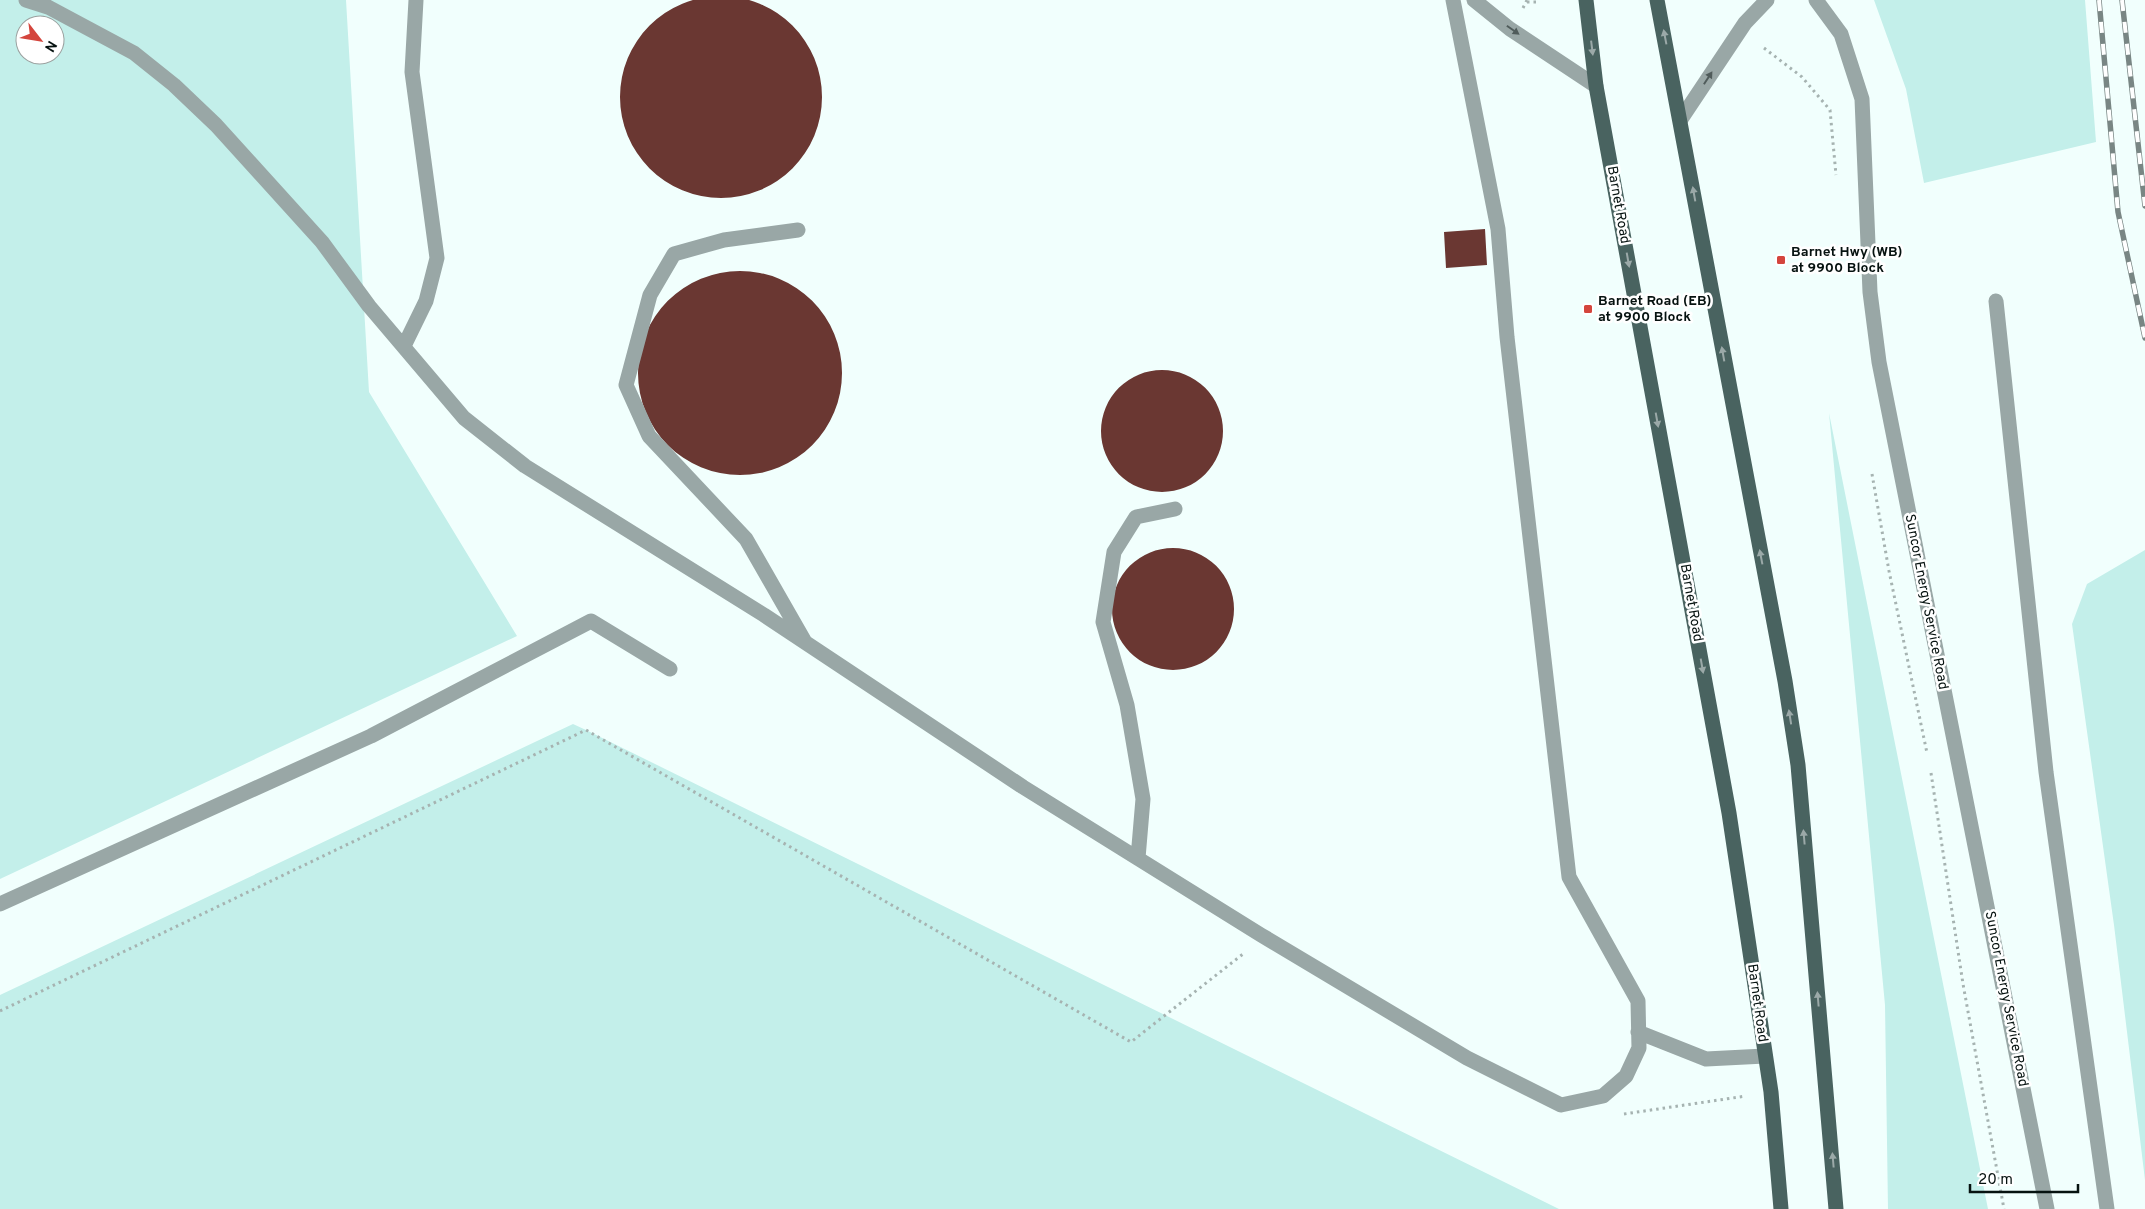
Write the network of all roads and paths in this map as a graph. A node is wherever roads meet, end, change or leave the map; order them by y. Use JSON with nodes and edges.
{"nodes":[{"id":1,"x":26,"y":0,"type":"edge"},
{"id":2,"x":416,"y":0,"type":"edge"},
{"id":3,"x":1454,"y":0,"type":"edge"},
{"id":4,"x":1474,"y":0,"type":"edge"},
{"id":5,"x":1586,"y":0,"type":"edge"},
{"id":6,"x":1657,"y":0,"type":"edge"},
{"id":7,"x":1767,"y":0,"type":"edge"},
{"id":8,"x":1816,"y":0,"type":"edge"},
{"id":9,"x":1527,"y":1,"type":"edge"},
{"id":10,"x":1537,"y":2,"type":"dead end"},
{"id":11,"x":1596,"y":86,"type":"junction"},
{"id":12,"x":1681,"y":119,"type":"junction"},
{"id":13,"x":798,"y":230,"type":"dead end"},
{"id":14,"x":1996,"y":301,"type":"dead end"},
{"id":15,"x":404,"y":346,"type":"junction"},
{"id":16,"x":1175,"y":509,"type":"dead end"},
{"id":17,"x":806,"y":643,"type":"junction"},
{"id":18,"x":670,"y":669,"type":"dead end"},
{"id":19,"x":1138,"y":858,"type":"junction"},
{"id":20,"x":0,"y":904,"type":"edge"},
{"id":21,"x":1244,"y":953,"type":"dead end"},
{"id":22,"x":0,"y":1011,"type":"edge"},
{"id":23,"x":1638,"y":1032,"type":"junction"},
{"id":24,"x":1765,"y":1056,"type":"junction"},
{"id":25,"x":1772,"y":1092,"type":"junction"},
{"id":26,"x":1619,"y":1115,"type":"dead end"},
{"id":27,"x":1781,"y":1209,"type":"edge"},
{"id":28,"x":1836,"y":1209,"type":"edge"},
{"id":29,"x":2047,"y":1209,"type":"edge"},
{"id":30,"x":2107,"y":1209,"type":"edge"}],
"edges":[{"from":1,"to":15,"type":"lane"},
{"from":2,"to":15,"type":"lane"},
{"from":3,"to":23,"type":"lane"},
{"from":4,"to":11,"type":"lane","one_way":true},
{"from":5,"to":11,"type":"main road","name":"Barnet Road","one_way":true},
{"from":12,"to":6,"type":"main road","one_way":true},
{"from":12,"to":7,"type":"lane","one_way":true},
{"from":8,"to":29,"type":"lane","name":"Suncor Energy Service Road"},
{"from":9,"to":10,"type":"path"},
{"from":11,"to":24,"type":"main road","name":"Barnet Road","one_way":true},
{"from":28,"to":12,"type":"main road","one_way":true},
{"from":13,"to":17,"type":"lane"},
{"from":14,"to":30,"type":"lane"},
{"from":15,"to":17,"type":"lane"},
{"from":16,"to":19,"type":"lane"},
{"from":17,"to":19,"type":"lane"},
{"from":18,"to":20,"type":"lane"},
{"from":19,"to":23,"type":"lane"},
{"from":21,"to":22,"type":"path"},
{"from":23,"to":24,"type":"lane"},
{"from":24,"to":25,"type":"main road","name":"Barnet Road"},
{"from":25,"to":26,"type":"path"},
{"from":25,"to":27,"type":"main road","name":"Barnet Road"}]}
